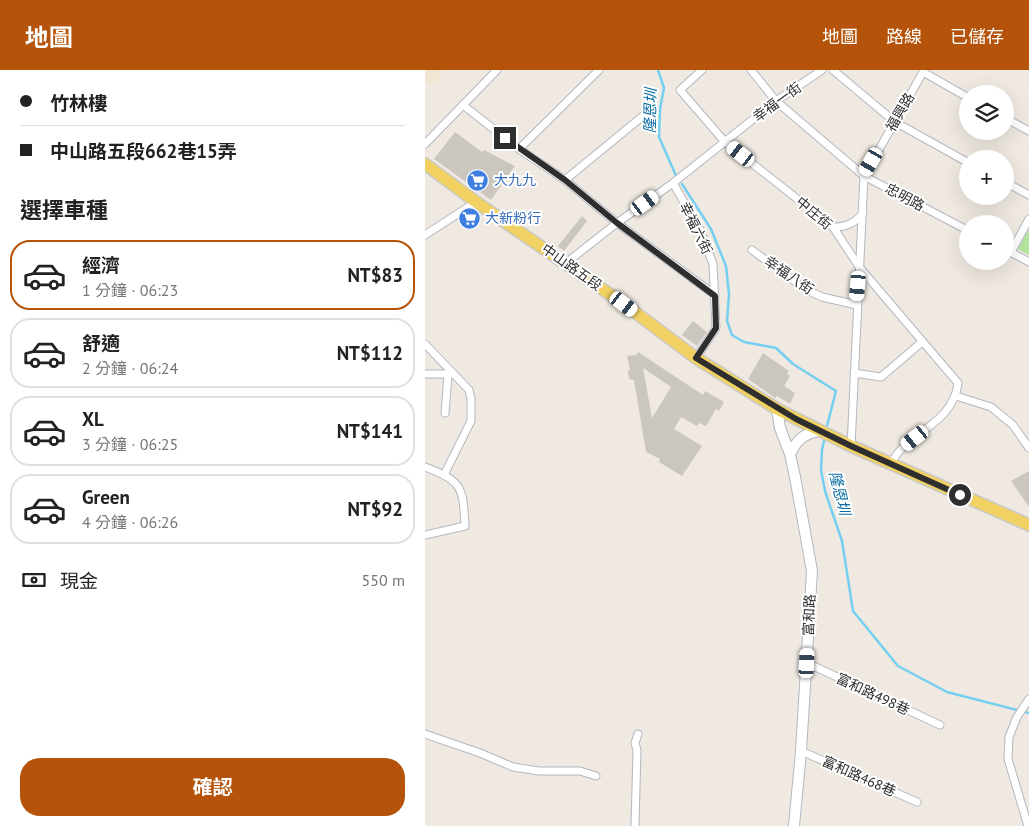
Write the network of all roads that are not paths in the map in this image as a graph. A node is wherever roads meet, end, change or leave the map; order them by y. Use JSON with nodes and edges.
{"nodes":[{"id":1,"x":497,"y":70,"type":"edge"},
{"id":2,"x":599,"y":70,"type":"edge"},
{"id":3,"x":702,"y":70,"type":"edge"},
{"id":4,"x":751,"y":70,"type":"edge"},
{"id":5,"x":822,"y":70,"type":"edge"},
{"id":6,"x":833,"y":70,"type":"edge"},
{"id":7,"x":959,"y":92,"type":"edge"},
{"id":8,"x":776,"y":101,"type":"junction"},
{"id":9,"x":463,"y":105,"type":"junction"},
{"id":10,"x":649,"y":110,"type":"dead end"},
{"id":11,"x":895,"y":122,"type":"junction"},
{"id":12,"x":1014,"y":123,"type":"edge"},
{"id":13,"x":1029,"y":131,"type":"edge"},
{"id":14,"x":725,"y":142,"type":"junction"},
{"id":15,"x":425,"y":144,"type":"edge"},
{"id":16,"x":519,"y":148,"type":"junction"},
{"id":17,"x":959,"y":158,"type":"edge"},
{"id":18,"x":425,"y":164,"type":"edge"},
{"id":19,"x":864,"y":176,"type":"junction"},
{"id":20,"x":565,"y":180,"type":"junction"},
{"id":21,"x":673,"y":183,"type":"junction"},
{"id":22,"x":1014,"y":187,"type":"edge"},
{"id":23,"x":1029,"y":195,"type":"edge"},
{"id":24,"x":475,"y":202,"type":"junction"},
{"id":25,"x":863,"y":213,"type":"junction"},
{"id":26,"x":1029,"y":219,"type":"edge"},
{"id":27,"x":617,"y":223,"type":"junction"},
{"id":28,"x":959,"y":226,"type":"edge"},
{"id":29,"x":833,"y":227,"type":"junction"},
{"id":30,"x":425,"y":235,"type":"edge"},
{"id":31,"x":1014,"y":242,"type":"edge"},
{"id":32,"x":752,"y":250,"type":"dead end"},
{"id":33,"x":1014,"y":254,"type":"edge"},
{"id":34,"x":1029,"y":262,"type":"edge"},
{"id":35,"x":566,"y":263,"type":"junction"},
{"id":36,"x":860,"y":268,"type":"junction"},
{"id":37,"x":715,"y":296,"type":"junction"},
{"id":38,"x":857,"y":305,"type":"junction"},
{"id":39,"x":923,"y":342,"type":"junction"},
{"id":40,"x":425,"y":344,"type":"edge"},
{"id":41,"x":696,"y":358,"type":"junction"},
{"id":42,"x":854,"y":372,"type":"junction"},
{"id":43,"x":425,"y":374,"type":"edge"},
{"id":44,"x":451,"y":374,"type":"junction"},
{"id":45,"x":956,"y":396,"type":"junction"},
{"id":46,"x":777,"y":409,"type":"junction"},
{"id":47,"x":445,"y":413,"type":"dead end"},
{"id":48,"x":820,"y":431,"type":"junction"},
{"id":49,"x":851,"y":446,"type":"junction"},
{"id":50,"x":1029,"y":448,"type":"edge"},
{"id":51,"x":790,"y":454,"type":"junction"},
{"id":52,"x":891,"y":464,"type":"junction"},
{"id":53,"x":425,"y":467,"type":"edge"},
{"id":54,"x":444,"y":475,"type":"junction"},
{"id":55,"x":1029,"y":525,"type":"edge"},
{"id":56,"x":425,"y":536,"type":"edge"},
{"id":57,"x":807,"y":663,"type":"junction"},
{"id":58,"x":1028,"y":700,"type":"edge"},
{"id":59,"x":940,"y":725,"type":"dead end"},
{"id":60,"x":425,"y":734,"type":"edge"},
{"id":61,"x":638,"y":734,"type":"dead end"},
{"id":62,"x":801,"y":751,"type":"junction"},
{"id":63,"x":596,"y":776,"type":"dead end"},
{"id":64,"x":917,"y":802,"type":"dead end"},
{"id":65,"x":635,"y":826,"type":"edge"},
{"id":66,"x":794,"y":826,"type":"edge"},
{"id":67,"x":1028,"y":826,"type":"edge"}],
"edges":[{"from":1,"to":9,"type":"street"},
{"from":2,"to":16,"type":"street"},
{"from":3,"to":14,"type":"street","name":"中庄街"},
{"from":4,"to":8,"type":"street","name":"忠明路"},
{"from":5,"to":8,"type":"street","name":"幸福一街"},
{"from":6,"to":11,"type":"street"},
{"from":7,"to":11,"type":"street","name":"福興路"},
{"from":8,"to":14,"type":"street","name":"幸福一街"},
{"from":8,"to":19,"type":"street","name":"忠明路"},
{"from":9,"to":15,"type":"street"},
{"from":9,"to":16,"type":"street"},
{"from":10,"to":20,"type":"street"},
{"from":11,"to":17,"type":"street"},
{"from":11,"to":19,"type":"street","name":"福興路"},
{"from":12,"to":13,"type":"street"},
{"from":14,"to":21,"type":"street","name":"幸福一街"},
{"from":14,"to":29,"type":"street","name":"中庄街"},
{"from":16,"to":20,"type":"street"},
{"from":18,"to":24,"type":"main road","name":"中山路五段"},
{"from":19,"to":25,"type":"street","name":"福興路"},
{"from":19,"to":28,"type":"street","name":"忠明路"},
{"from":20,"to":27,"type":"street"},
{"from":21,"to":27,"type":"street","name":"幸福一街"},
{"from":21,"to":37,"type":"street","name":"幸福六街"},
{"from":22,"to":23,"type":"street"},
{"from":24,"to":30,"type":"street"},
{"from":24,"to":35,"type":"main road","name":"中山路五段"},
{"from":25,"to":29,"type":"street"},
{"from":25,"to":36,"type":"street","name":"福興路"},
{"from":26,"to":31,"type":"street"},
{"from":27,"to":35,"type":"street","name":"幸福一街"},
{"from":27,"to":37,"type":"street"},
{"from":29,"to":36,"type":"street","name":"中庄街"},
{"from":32,"to":38,"type":"street","name":"幸福八街"},
{"from":33,"to":34,"type":"street"},
{"from":35,"to":41,"type":"main road","name":"中山路五段"},
{"from":36,"to":38,"type":"street","name":"福興路"},
{"from":36,"to":39,"type":"street","name":"中庄街"},
{"from":37,"to":41,"type":"street","name":"幸福六街"},
{"from":38,"to":42,"type":"street","name":"福興路"},
{"from":39,"to":42,"type":"street"},
{"from":39,"to":45,"type":"street","name":"中庄街"},
{"from":40,"to":44,"type":"street"},
{"from":41,"to":46,"type":"main road","name":"中山路五段"},
{"from":42,"to":49,"type":"street","name":"福興路"},
{"from":43,"to":44,"type":"street"},
{"from":44,"to":47,"type":"street"},
{"from":44,"to":54,"type":"street"},
{"from":45,"to":50,"type":"street"},
{"from":45,"to":52,"type":"street"},
{"from":46,"to":48,"type":"main road","name":"中山路五段"},
{"from":46,"to":51,"type":"street","name":"富和路"},
{"from":48,"to":49,"type":"main road","name":"中山路五段"},
{"from":48,"to":51,"type":"street"},
{"from":49,"to":52,"type":"main road"},
{"from":51,"to":57,"type":"street","name":"富和路"},
{"from":52,"to":55,"type":"main road"},
{"from":53,"to":54,"type":"street"},
{"from":54,"to":56,"type":"street"},
{"from":57,"to":59,"type":"street","name":"富和路498巷"},
{"from":57,"to":62,"type":"street","name":"富和路"},
{"from":58,"to":67,"type":"street"},
{"from":60,"to":63,"type":"street"},
{"from":61,"to":65,"type":"street"},
{"from":62,"to":64,"type":"street","name":"富和路468巷"},
{"from":62,"to":66,"type":"street","name":"富和路"}]}
